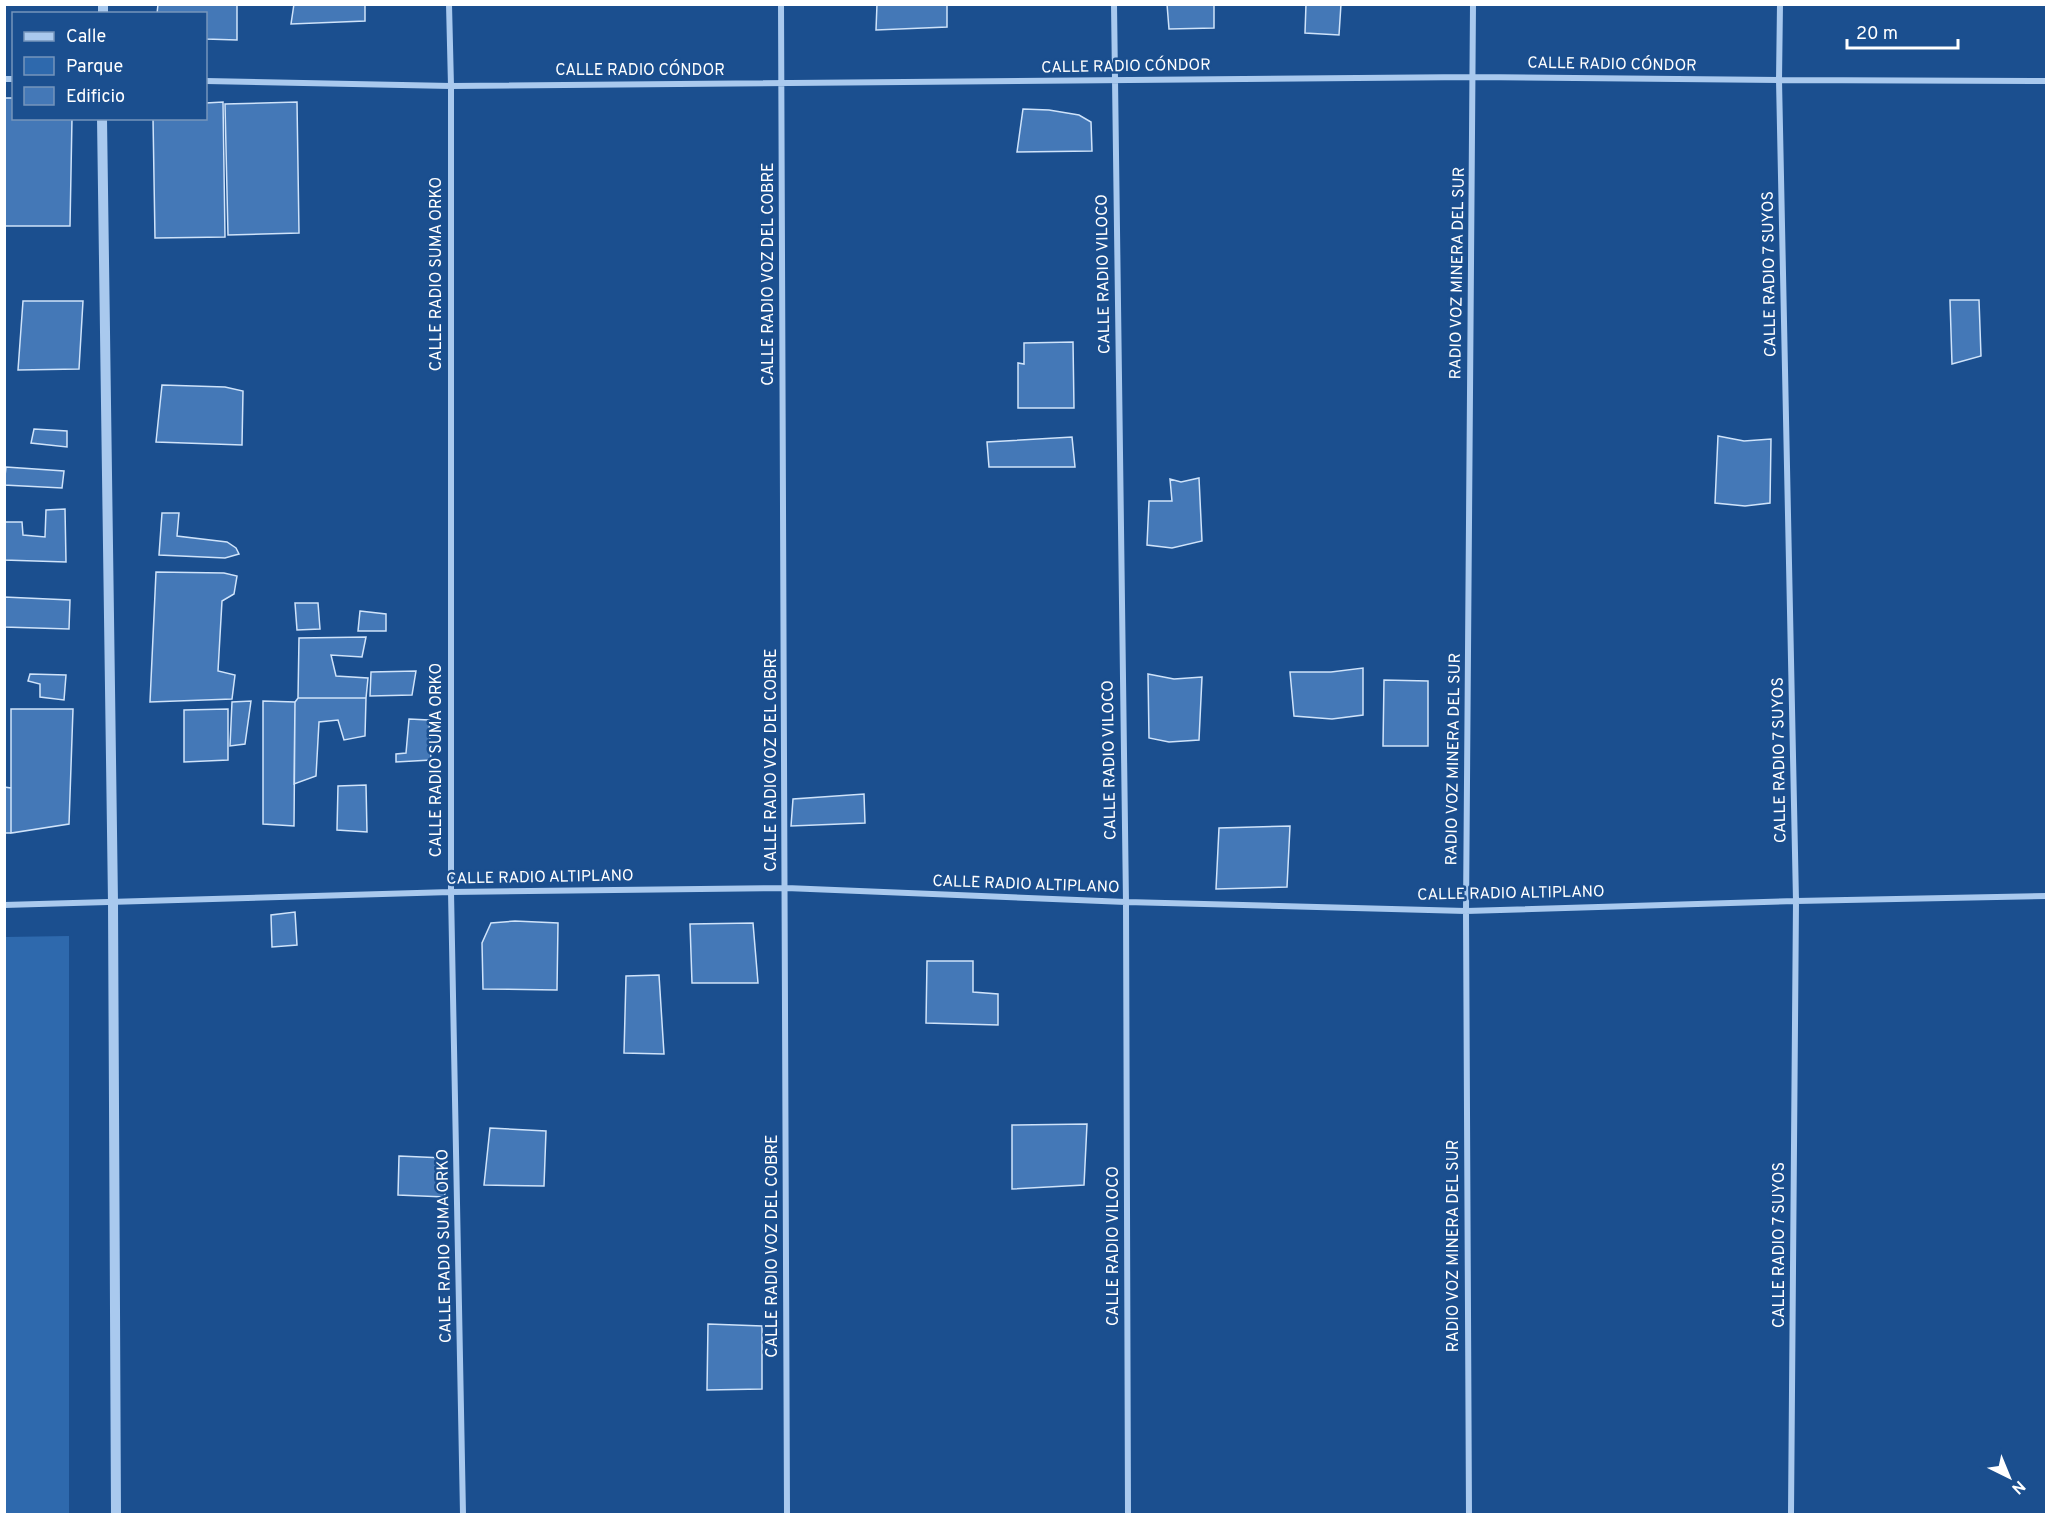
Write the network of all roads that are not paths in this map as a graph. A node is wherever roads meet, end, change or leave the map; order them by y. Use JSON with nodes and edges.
{"nodes":[{"id":1,"x":449,"y":4,"type":"edge"},
{"id":2,"x":781,"y":4,"type":"edge"},
{"id":3,"x":1114,"y":4,"type":"edge"},
{"id":4,"x":1473,"y":4,"type":"edge"},
{"id":5,"x":1780,"y":4,"type":"edge"},
{"id":6,"x":1473,"y":77,"type":"junction"},
{"id":7,"x":1779,"y":80,"type":"junction"},
{"id":8,"x":207,"y":81,"type":"edge"},
{"id":9,"x":1114,"y":81,"type":"junction"},
{"id":10,"x":2046,"y":81,"type":"edge"},
{"id":11,"x":781,"y":83,"type":"junction"},
{"id":12,"x":451,"y":86,"type":"junction"},
{"id":13,"x":102,"y":120,"type":"edge"},
{"id":14,"x":786,"y":888,"type":"junction"},
{"id":15,"x":451,"y":892,"type":"junction"},
{"id":16,"x":2046,"y":896,"type":"edge"},
{"id":17,"x":1796,"y":901,"type":"junction"},
{"id":18,"x":112,"y":902,"type":"junction"},
{"id":19,"x":1126,"y":902,"type":"junction"},
{"id":20,"x":4,"y":905,"type":"edge"},
{"id":21,"x":1466,"y":911,"type":"junction"},
{"id":22,"x":116,"y":1515,"type":"edge"},
{"id":23,"x":464,"y":1515,"type":"edge"},
{"id":24,"x":787,"y":1515,"type":"edge"},
{"id":25,"x":1128,"y":1515,"type":"edge"},
{"id":26,"x":1469,"y":1515,"type":"edge"},
{"id":27,"x":1791,"y":1515,"type":"edge"}],
"edges":[{"from":1,"to":12,"type":"street","name":"CALLE RADIO SUMA ORKO"},
{"from":2,"to":11,"type":"street","name":"CALLE RADIO VOZ DEL COBRE"},
{"from":3,"to":9,"type":"street","name":"CALLE RADIO VILOCO"},
{"from":4,"to":6,"type":"street","name":"RADIO VOZ MINERA DEL SUR"},
{"from":5,"to":7,"type":"street","name":"CALLE RADIO 7 SUYOS"},
{"from":6,"to":7,"type":"street","name":"CALLE RADIO CÓNDOR"},
{"from":6,"to":9,"type":"street","name":"CALLE RADIO CÓNDOR"},
{"from":6,"to":21,"type":"street","name":"RADIO VOZ MINERA DEL SUR"},
{"from":7,"to":10,"type":"street","name":"CALLE RADIO CÓNDOR"},
{"from":7,"to":17,"type":"street","name":"CALLE RADIO 7 SUYOS"},
{"from":8,"to":12,"type":"street","name":"CALLE RADIO CÓNDOR"},
{"from":9,"to":11,"type":"street","name":"CALLE RADIO CÓNDOR"},
{"from":9,"to":19,"type":"street","name":"CALLE RADIO VILOCO"},
{"from":11,"to":12,"type":"street","name":"CALLE RADIO CÓNDOR"},
{"from":11,"to":14,"type":"street","name":"CALLE RADIO VOZ DEL COBRE"},
{"from":12,"to":15,"type":"street","name":"CALLE RADIO SUMA ORKO"},
{"from":13,"to":18,"type":"street"},
{"from":14,"to":15,"type":"street","name":"CALLE RADIO ALTIPLANO"},
{"from":14,"to":19,"type":"street","name":"CALLE RADIO ALTIPLANO"},
{"from":14,"to":24,"type":"street","name":"CALLE RADIO VOZ DEL COBRE"},
{"from":15,"to":18,"type":"street","name":"CALLE RADIO ALTIPLANO"},
{"from":15,"to":23,"type":"street","name":"CALLE RADIO SUMA ORKO"},
{"from":16,"to":17,"type":"street","name":"CALLE RADIO ALTIPLANO"},
{"from":17,"to":21,"type":"street","name":"CALLE RADIO ALTIPLANO"},
{"from":17,"to":27,"type":"street","name":"CALLE RADIO 7 SUYOS"},
{"from":18,"to":20,"type":"street","name":"CALLE RADIO ALTIPLANO"},
{"from":18,"to":22,"type":"street"},
{"from":19,"to":21,"type":"street","name":"CALLE RADIO ALTIPLANO"},
{"from":19,"to":25,"type":"street","name":"CALLE RADIO VILOCO"},
{"from":21,"to":26,"type":"street","name":"RADIO VOZ MINERA DEL SUR"}]}
